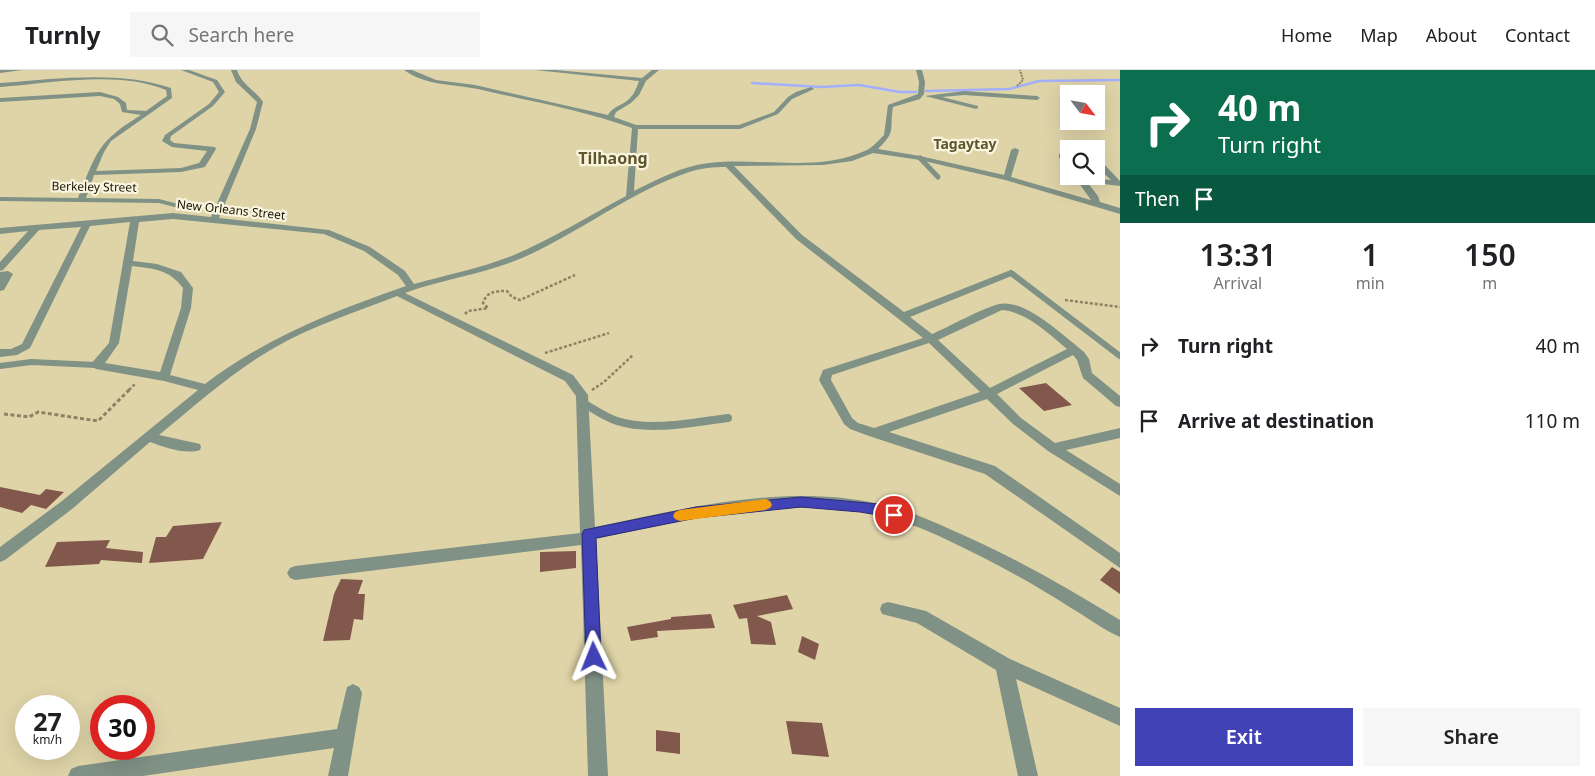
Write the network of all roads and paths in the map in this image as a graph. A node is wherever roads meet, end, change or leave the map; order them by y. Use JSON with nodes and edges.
{"nodes":[{"id":1,"x":20,"y":70,"type":"edge"},
{"id":2,"x":184,"y":70,"type":"edge"},
{"id":3,"x":234,"y":70,"type":"edge"},
{"id":4,"x":407,"y":70,"type":"edge"},
{"id":5,"x":542,"y":70,"type":"edge"},
{"id":6,"x":640,"y":70,"type":"edge"},
{"id":7,"x":656,"y":70,"type":"edge"},
{"id":8,"x":919,"y":70,"type":"edge"},
{"id":9,"x":0,"y":71,"type":"edge"},
{"id":10,"x":568,"y":71,"type":"edge"},
{"id":11,"x":592,"y":72,"type":"edge"},
{"id":12,"x":614,"y":73,"type":"edge"},
{"id":13,"x":633,"y":78,"type":"junction"},
{"id":14,"x":643,"y":80,"type":"junction"},
{"id":15,"x":0,"y":85,"type":"edge"},
{"id":16,"x":811,"y":89,"type":"dead end"},
{"id":17,"x":925,"y":95,"type":"junction"},
{"id":18,"x":1037,"y":98,"type":"dead end"},
{"id":19,"x":0,"y":100,"type":"edge"},
{"id":20,"x":976,"y":107,"type":"dead end"},
{"id":21,"x":148,"y":113,"type":"junction"},
{"id":22,"x":610,"y":118,"type":"junction"},
{"id":23,"x":635,"y":127,"type":"junction"},
{"id":24,"x":871,"y":150,"type":"junction"},
{"id":25,"x":1015,"y":150,"type":"dead end"},
{"id":26,"x":920,"y":158,"type":"junction"},
{"id":27,"x":729,"y":165,"type":"junction"},
{"id":28,"x":1105,"y":170,"type":"edge"},
{"id":29,"x":92,"y":173,"type":"junction"},
{"id":30,"x":938,"y":177,"type":"dead end"},
{"id":31,"x":1007,"y":178,"type":"junction"},
{"id":32,"x":1105,"y":182,"type":"edge"},
{"id":33,"x":1118,"y":184,"type":"edge"},
{"id":34,"x":1085,"y":185,"type":"edge"},
{"id":35,"x":630,"y":197,"type":"junction"},
{"id":36,"x":0,"y":199,"type":"edge"},
{"id":37,"x":81,"y":199,"type":"junction"},
{"id":38,"x":1096,"y":205,"type":"junction"},
{"id":39,"x":187,"y":209,"type":"dead end"},
{"id":40,"x":1120,"y":211,"type":"edge"},
{"id":41,"x":135,"y":219,"type":"junction"},
{"id":42,"x":214,"y":221,"type":"junction"},
{"id":43,"x":88,"y":222,"type":"junction"},
{"id":44,"x":36,"y":228,"type":"junction"},
{"id":45,"x":0,"y":231,"type":"edge"},
{"id":46,"x":129,"y":263,"type":"junction"},
{"id":47,"x":0,"y":268,"type":"edge"},
{"id":48,"x":1011,"y":273,"type":"joint"},
{"id":49,"x":0,"y":274,"type":"edge"},
{"id":50,"x":574,"y":275,"type":"dead end"},
{"id":51,"x":0,"y":288,"type":"edge"},
{"id":52,"x":412,"y":288,"type":"junction"},
{"id":53,"x":398,"y":293,"type":"junction"},
{"id":54,"x":1045,"y":299,"type":"junction"},
{"id":55,"x":1120,"y":307,"type":"edge"},
{"id":56,"x":903,"y":316,"type":"junction"},
{"id":57,"x":455,"y":323,"type":"junction"},
{"id":58,"x":609,"y":333,"type":"dead end"},
{"id":59,"x":931,"y":339,"type":"junction"},
{"id":60,"x":1074,"y":350,"type":"junction"},
{"id":61,"x":0,"y":353,"type":"edge"},
{"id":62,"x":633,"y":355,"type":"dead end"},
{"id":63,"x":1120,"y":356,"type":"edge"},
{"id":64,"x":534,"y":360,"type":"junction"},
{"id":65,"x":96,"y":365,"type":"junction"},
{"id":66,"x":0,"y":366,"type":"edge"},
{"id":67,"x":146,"y":374,"type":"junction"},
{"id":68,"x":164,"y":377,"type":"junction"},
{"id":69,"x":207,"y":389,"type":"junction"},
{"id":70,"x":988,"y":394,"type":"junction"},
{"id":71,"x":583,"y":399,"type":"junction"},
{"id":72,"x":1120,"y":403,"type":"edge"},
{"id":73,"x":4,"y":414,"type":"dead end"},
{"id":74,"x":728,"y":418,"type":"dead end"},
{"id":75,"x":873,"y":433,"type":"junction"},
{"id":76,"x":1120,"y":433,"type":"edge"},
{"id":77,"x":148,"y":437,"type":"junction"},
{"id":78,"x":195,"y":447,"type":"dead end"},
{"id":79,"x":1053,"y":448,"type":"junction"},
{"id":80,"x":1120,"y":491,"type":"edge"},
{"id":81,"x":589,"y":536,"type":"junction"},
{"id":82,"x":0,"y":555,"type":"edge"},
{"id":83,"x":1120,"y":560,"type":"edge"},
{"id":84,"x":295,"y":573,"type":"dead end"},
{"id":85,"x":888,"y":608,"type":"dead end"},
{"id":86,"x":1120,"y":629,"type":"edge"},
{"id":87,"x":1004,"y":665,"type":"junction"},
{"id":88,"x":353,"y":693,"type":"dead end"},
{"id":89,"x":1120,"y":717,"type":"edge"},
{"id":90,"x":345,"y":737,"type":"junction"},
{"id":91,"x":78,"y":776,"type":"edge"},
{"id":92,"x":338,"y":776,"type":"edge"},
{"id":93,"x":598,"y":776,"type":"edge"},
{"id":94,"x":1028,"y":776,"type":"edge"}],
"edges":[{"from":1,"to":9,"type":"street"},
{"from":2,"to":29,"type":"street"},
{"from":3,"to":42,"type":"street"},
{"from":4,"to":22,"type":"street"},
{"from":5,"to":10,"type":"street"},
{"from":6,"to":13,"type":"street"},
{"from":7,"to":14,"type":"street"},
{"from":8,"to":17,"type":"street"},
{"from":10,"to":11,"type":"street"},
{"from":11,"to":12,"type":"street"},
{"from":12,"to":13,"type":"street"},
{"from":13,"to":14,"type":"street"},
{"from":14,"to":22,"type":"street"},
{"from":15,"to":21,"type":"street"},
{"from":16,"to":23,"type":"street"},
{"from":17,"to":18,"type":"street"},
{"from":17,"to":20,"type":"street"},
{"from":17,"to":24,"type":"street"},
{"from":19,"to":21,"type":"street"},
{"from":21,"to":29,"type":"street"},
{"from":22,"to":23,"type":"street"},
{"from":23,"to":35,"type":"street"},
{"from":24,"to":26,"type":"street"},
{"from":24,"to":27,"type":"street"},
{"from":25,"to":31,"type":"street"},
{"from":26,"to":30,"type":"lane"},
{"from":26,"to":31,"type":"street"},
{"from":27,"to":35,"type":"street"},
{"from":27,"to":56,"type":"street"},
{"from":28,"to":33,"type":"street"},
{"from":29,"to":37,"type":"street"},
{"from":31,"to":38,"type":"street"},
{"from":32,"to":33,"type":"street"},
{"from":34,"to":38,"type":"street"},
{"from":35,"to":52,"type":"street"},
{"from":36,"to":37,"type":"street","name":"Berkeley Street"},
{"from":37,"to":39,"type":"street","name":"Berkeley Street"},
{"from":38,"to":40,"type":"street"},
{"from":41,"to":42,"type":"street","name":"New Orleans Street"},
{"from":41,"to":43,"type":"street","name":"New Orleans Street"},
{"from":41,"to":46,"type":"street"},
{"from":42,"to":52,"type":"street","name":"New Orleans Street"},
{"from":43,"to":44,"type":"street","name":"New Orleans Street"},
{"from":43,"to":61,"type":"street"},
{"from":44,"to":45,"type":"street","name":"New Orleans Street"},
{"from":44,"to":47,"type":"street"},
{"from":46,"to":65,"type":"street"},
{"from":46,"to":68,"type":"street"},
{"from":48,"to":54,"type":"lane"},
{"from":48,"to":56,"type":"street"},
{"from":49,"to":51,"type":"street"},
{"from":50,"to":57,"type":"path"},
{"from":52,"to":53,"type":"street"},
{"from":53,"to":57,"type":"street"},
{"from":53,"to":69,"type":"street"},
{"from":54,"to":55,"type":"path"},
{"from":54,"to":63,"type":"lane"},
{"from":56,"to":59,"type":"street"},
{"from":57,"to":64,"type":"street"},
{"from":58,"to":64,"type":"path"},
{"from":59,"to":60,"type":"street"},
{"from":59,"to":70,"type":"street"},
{"from":59,"to":75,"type":"street"},
{"from":60,"to":70,"type":"street"},
{"from":60,"to":72,"type":"street"},
{"from":62,"to":71,"type":"path"},
{"from":64,"to":71,"type":"street"},
{"from":65,"to":66,"type":"lane"},
{"from":65,"to":67,"type":"street"},
{"from":67,"to":68,"type":"street"},
{"from":67,"to":73,"type":"path"},
{"from":68,"to":69,"type":"street"},
{"from":69,"to":77,"type":"street"},
{"from":70,"to":75,"type":"street"},
{"from":70,"to":79,"type":"street"},
{"from":71,"to":74,"type":"lane"},
{"from":71,"to":81,"type":"street"},
{"from":75,"to":83,"type":"street"},
{"from":76,"to":79,"type":"street"},
{"from":77,"to":78,"type":"street"},
{"from":77,"to":82,"type":"street"},
{"from":79,"to":80,"type":"street"},
{"from":81,"to":84,"type":"street"},
{"from":81,"to":86,"type":"street"},
{"from":81,"to":93,"type":"street"},
{"from":85,"to":87,"type":"street"},
{"from":87,"to":89,"type":"street"},
{"from":87,"to":94,"type":"street"},
{"from":88,"to":90,"type":"street"},
{"from":90,"to":91,"type":"street"},
{"from":90,"to":92,"type":"street"}]}
